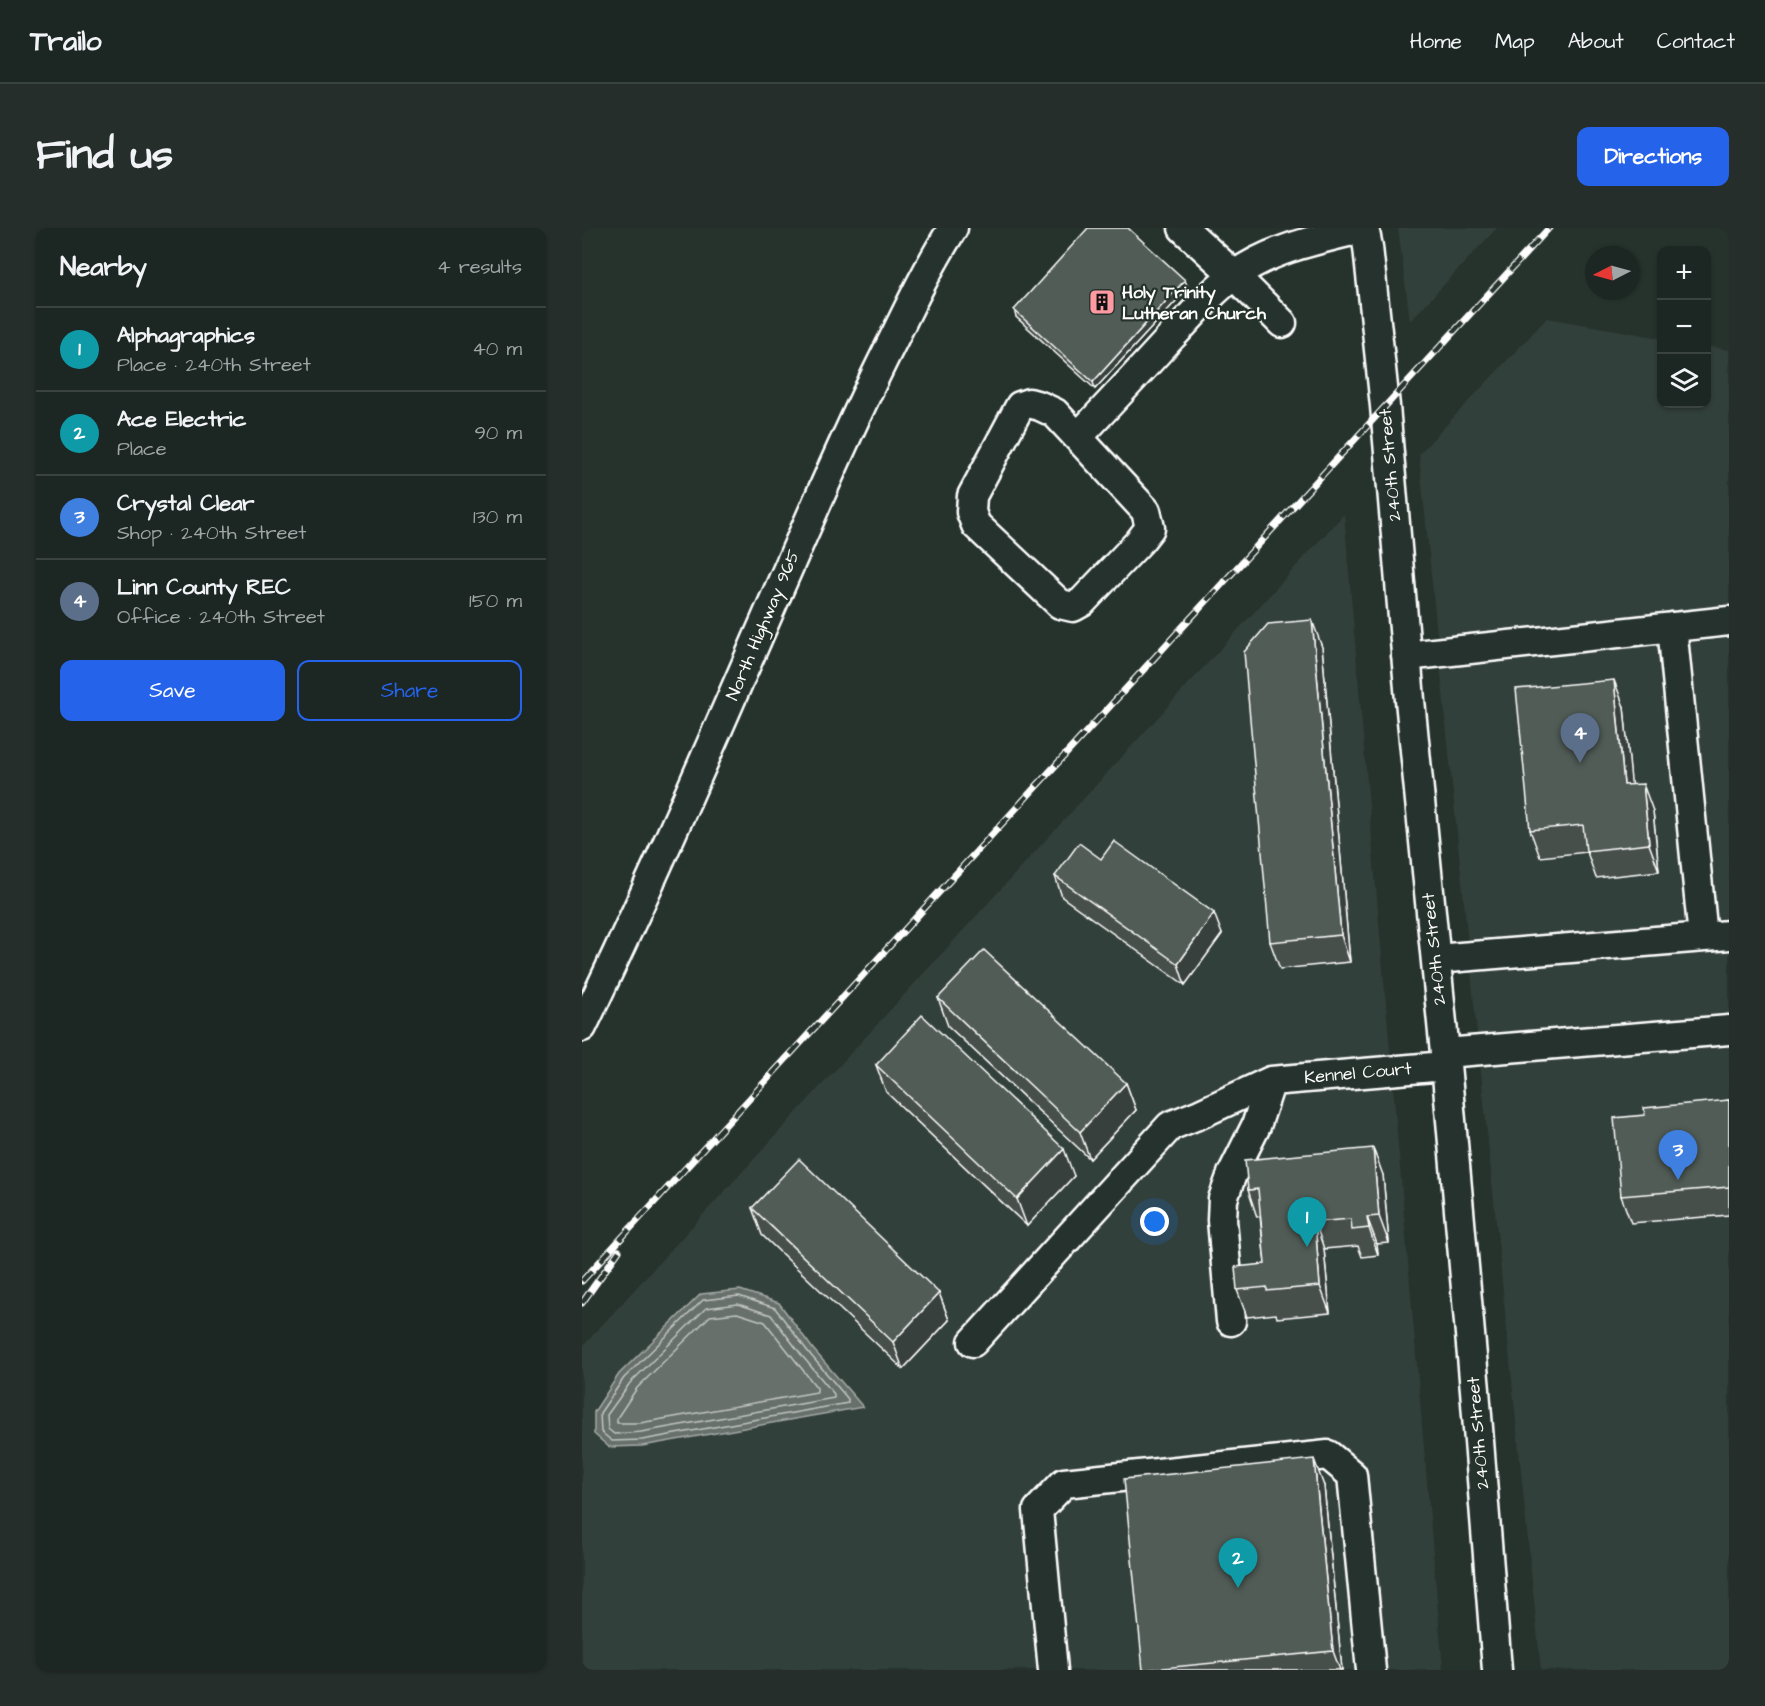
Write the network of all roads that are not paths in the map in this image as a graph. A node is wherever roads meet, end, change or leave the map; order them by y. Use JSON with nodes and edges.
{"nodes":[{"id":1,"x":953,"y":228,"type":"edge"},
{"id":2,"x":1183,"y":228,"type":"edge"},
{"id":3,"x":1364,"y":228,"type":"edge"},
{"id":4,"x":1234,"y":275,"type":"junction"},
{"id":5,"x":1282,"y":323,"type":"dead end"},
{"id":6,"x":1078,"y":437,"type":"junction"},
{"id":7,"x":1729,"y":621,"type":"edge"},
{"id":8,"x":1672,"y":627,"type":"junction"},
{"id":9,"x":1406,"y":656,"type":"junction"},
{"id":10,"x":1716,"y":936,"type":"edge"},
{"id":11,"x":1436,"y":959,"type":"junction"},
{"id":12,"x":582,"y":1027,"type":"edge"},
{"id":13,"x":1729,"y":1030,"type":"edge"},
{"id":14,"x":1445,"y":1059,"type":"junction"},
{"id":15,"x":1271,"y":1081,"type":"junction"},
{"id":16,"x":1231,"y":1322,"type":"dead end"},
{"id":17,"x":973,"y":1342,"type":"dead end"},
{"id":18,"x":1053,"y":1670,"type":"edge"},
{"id":19,"x":1371,"y":1670,"type":"edge"},
{"id":20,"x":1497,"y":1670,"type":"edge"}],
"edges":[{"from":1,"to":12,"type":"street","name":"North Highway 965"},
{"from":2,"to":4,"type":"street"},
{"from":3,"to":4,"type":"street"},
{"from":3,"to":9,"type":"street","name":"240th Street"},
{"from":4,"to":5,"type":"street"},
{"from":4,"to":6,"type":"street"},
{"from":6,"to":6,"type":"street"},
{"from":7,"to":8,"type":"street"},
{"from":8,"to":9,"type":"street"},
{"from":8,"to":10,"type":"street"},
{"from":9,"to":11,"type":"street","name":"240th Street"},
{"from":10,"to":11,"type":"street"},
{"from":11,"to":14,"type":"street","name":"240th Street"},
{"from":13,"to":14,"type":"street","name":"Kennel Court"},
{"from":14,"to":15,"type":"street","name":"Kennel Court"},
{"from":14,"to":20,"type":"street","name":"240th Street"},
{"from":15,"to":16,"type":"street"},
{"from":15,"to":17,"type":"street"},
{"from":18,"to":19,"type":"street"}]}
